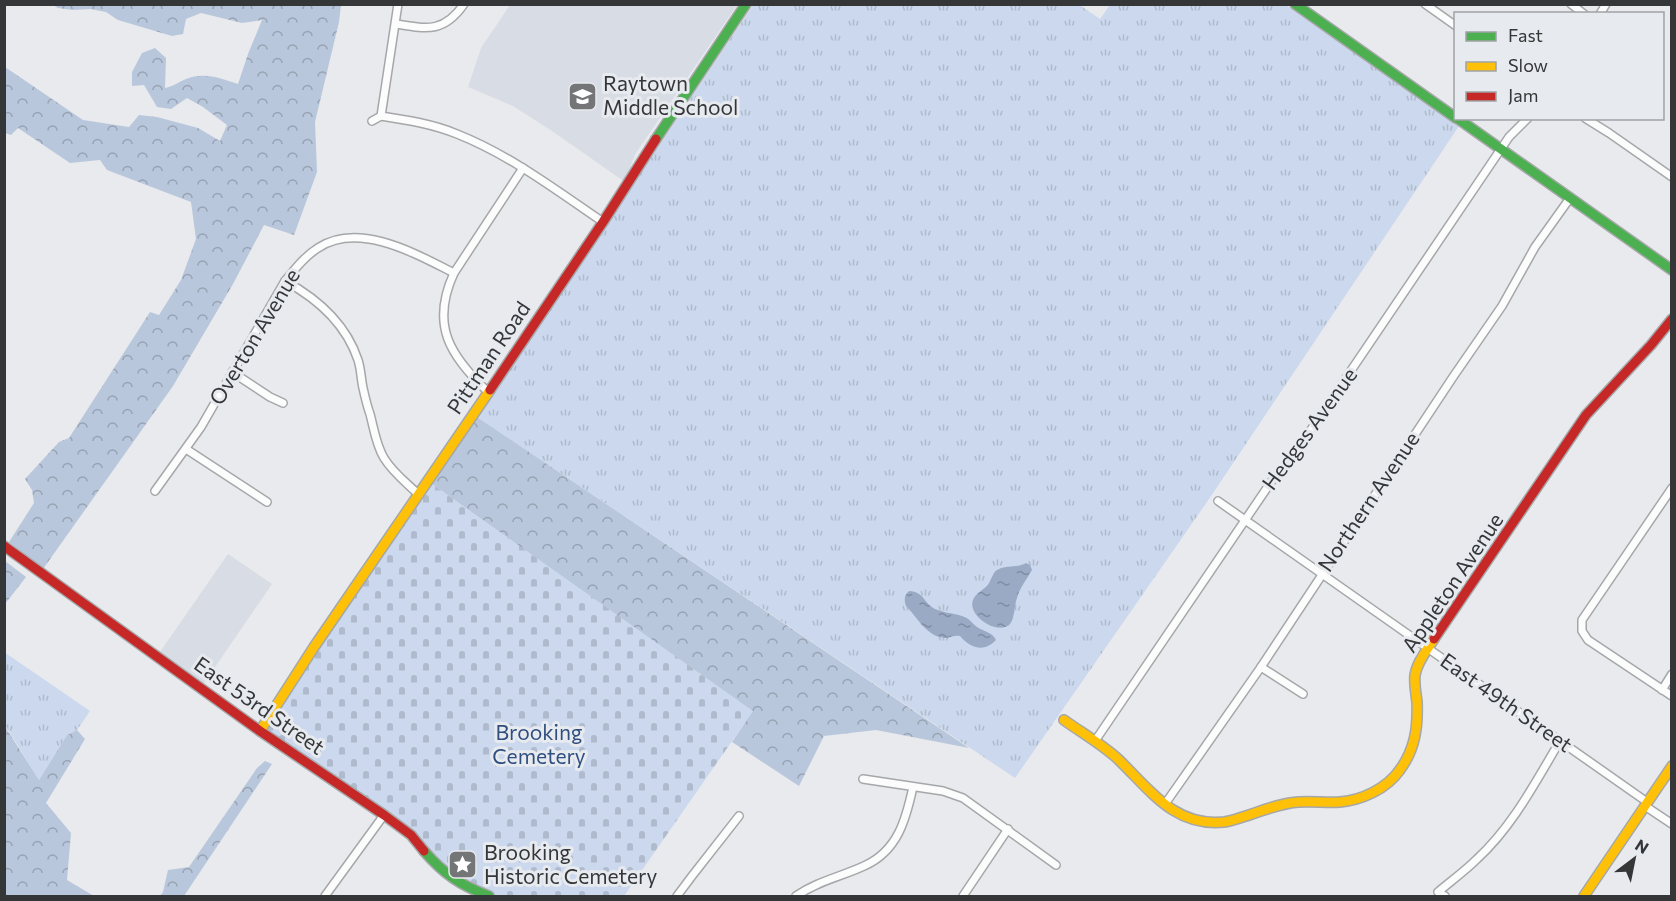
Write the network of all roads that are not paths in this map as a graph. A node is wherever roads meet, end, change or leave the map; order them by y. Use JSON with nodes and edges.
{"nodes":[{"id":1,"x":398,"y":4,"type":"edge"},
{"id":2,"x":464,"y":4,"type":"edge"},
{"id":3,"x":746,"y":4,"type":"edge"},
{"id":4,"x":1295,"y":4,"type":"edge"},
{"id":5,"x":1425,"y":4,"type":"edge"},
{"id":6,"x":396,"y":24,"type":"junction"},
{"id":7,"x":1454,"y":25,"type":"edge"},
{"id":8,"x":381,"y":116,"type":"junction"},
{"id":9,"x":1454,"y":117,"type":"edge"},
{"id":10,"x":1459,"y":120,"type":"edge"},
{"id":11,"x":1526,"y":120,"type":"edge"},
{"id":12,"x":1588,"y":120,"type":"edge"},
{"id":13,"x":372,"y":121,"type":"dead end"},
{"id":14,"x":1502,"y":150,"type":"junction"},
{"id":15,"x":523,"y":168,"type":"junction"},
{"id":16,"x":1671,"y":177,"type":"edge"},
{"id":17,"x":1570,"y":198,"type":"junction"},
{"id":18,"x":603,"y":222,"type":"junction"},
{"id":19,"x":1671,"y":270,"type":"edge"},
{"id":20,"x":454,"y":273,"type":"junction"},
{"id":21,"x":285,"y":281,"type":"junction"},
{"id":22,"x":1671,"y":318,"type":"edge"},
{"id":23,"x":232,"y":372,"type":"junction"},
{"id":24,"x":488,"y":392,"type":"junction"},
{"id":25,"x":283,"y":403,"type":"dead end"},
{"id":26,"x":186,"y":448,"type":"junction"},
{"id":27,"x":1671,"y":488,"type":"edge"},
{"id":28,"x":155,"y":491,"type":"dead end"},
{"id":29,"x":419,"y":495,"type":"junction"},
{"id":30,"x":1218,"y":501,"type":"dead end"},
{"id":31,"x":267,"y":502,"type":"dead end"},
{"id":32,"x":1245,"y":520,"type":"junction"},
{"id":33,"x":4,"y":546,"type":"edge"},
{"id":34,"x":1322,"y":574,"type":"junction"},
{"id":35,"x":1428,"y":649,"type":"junction"},
{"id":36,"x":1261,"y":667,"type":"junction"},
{"id":37,"x":1671,"y":674,"type":"edge"},
{"id":38,"x":1662,"y":690,"type":"junction"},
{"id":39,"x":1303,"y":694,"type":"dead end"},
{"id":40,"x":1671,"y":696,"type":"edge"},
{"id":41,"x":1064,"y":720,"type":"dead end"},
{"id":42,"x":260,"y":731,"type":"junction"},
{"id":43,"x":1095,"y":741,"type":"junction"},
{"id":44,"x":1560,"y":741,"type":"junction"},
{"id":45,"x":1671,"y":766,"type":"edge"},
{"id":46,"x":863,"y":779,"type":"dead end"},
{"id":47,"x":913,"y":787,"type":"junction"},
{"id":48,"x":1165,"y":804,"type":"junction"},
{"id":49,"x":1646,"y":804,"type":"junction"},
{"id":50,"x":384,"y":815,"type":"junction"},
{"id":51,"x":739,"y":816,"type":"dead end"},
{"id":52,"x":1671,"y":824,"type":"edge"},
{"id":53,"x":1008,"y":829,"type":"junction"},
{"id":54,"x":1056,"y":865,"type":"dead end"},
{"id":55,"x":325,"y":897,"type":"edge"},
{"id":56,"x":489,"y":897,"type":"edge"},
{"id":57,"x":677,"y":897,"type":"edge"},
{"id":58,"x":796,"y":897,"type":"edge"},
{"id":59,"x":963,"y":897,"type":"edge"},
{"id":60,"x":1445,"y":897,"type":"edge"},
{"id":61,"x":1584,"y":897,"type":"edge"}],
"edges":[{"from":1,"to":6,"type":"street"},
{"from":2,"to":6,"type":"street"},
{"from":3,"to":18,"type":"street","name":"Pittman Road"},
{"from":4,"to":9,"type":"street"},
{"from":5,"to":7,"type":"street"},
{"from":6,"to":8,"type":"street"},
{"from":8,"to":13,"type":"street"},
{"from":8,"to":15,"type":"street"},
{"from":10,"to":14,"type":"street"},
{"from":11,"to":14,"type":"street","name":"Hedges Avenue"},
{"from":12,"to":16,"type":"street"},
{"from":14,"to":17,"type":"street"},
{"from":14,"to":32,"type":"street","name":"Hedges Avenue"},
{"from":15,"to":18,"type":"street"},
{"from":15,"to":20,"type":"street"},
{"from":17,"to":19,"type":"street"},
{"from":17,"to":34,"type":"street","name":"Northern Avenue"},
{"from":18,"to":24,"type":"street","name":"Pittman Road"},
{"from":20,"to":21,"type":"street","name":"Overton Avenue"},
{"from":20,"to":24,"type":"street"},
{"from":21,"to":23,"type":"street","name":"Overton Avenue"},
{"from":21,"to":29,"type":"street"},
{"from":22,"to":35,"type":"street","name":"Appleton Avenue"},
{"from":23,"to":25,"type":"street"},
{"from":23,"to":26,"type":"street","name":"Overton Avenue"},
{"from":24,"to":29,"type":"street","name":"Pittman Road"},
{"from":26,"to":28,"type":"street","name":"Overton Avenue"},
{"from":26,"to":31,"type":"street"},
{"from":27,"to":38,"type":"street"},
{"from":29,"to":42,"type":"street","name":"Pittman Road"},
{"from":30,"to":32,"type":"street","name":"East 49th Street"},
{"from":32,"to":34,"type":"street","name":"East 49th Street"},
{"from":32,"to":43,"type":"street","name":"Hedges Avenue"},
{"from":33,"to":42,"type":"street","name":"East 53rd Street"},
{"from":34,"to":35,"type":"street","name":"East 49th Street"},
{"from":34,"to":36,"type":"street","name":"Northern Avenue"},
{"from":35,"to":44,"type":"street","name":"East 49th Street"},
{"from":35,"to":48,"type":"street","name":"Appleton Avenue"},
{"from":36,"to":39,"type":"street"},
{"from":36,"to":48,"type":"street","name":"Northern Avenue"},
{"from":37,"to":38,"type":"street"},
{"from":38,"to":40,"type":"street"},
{"from":41,"to":43,"type":"street","name":"Appleton Avenue"},
{"from":42,"to":50,"type":"street","name":"East 53rd Street"},
{"from":43,"to":48,"type":"street","name":"Appleton Avenue"},
{"from":44,"to":49,"type":"street","name":"East 49th Street"},
{"from":44,"to":60,"type":"street"},
{"from":45,"to":49,"type":"street"},
{"from":46,"to":47,"type":"street"},
{"from":47,"to":53,"type":"street"},
{"from":47,"to":58,"type":"street"},
{"from":49,"to":52,"type":"street","name":"East 49th Street"},
{"from":49,"to":61,"type":"street"},
{"from":50,"to":55,"type":"street"},
{"from":50,"to":56,"type":"street","name":"East 53rd Street"},
{"from":51,"to":57,"type":"street"},
{"from":53,"to":54,"type":"street"},
{"from":53,"to":59,"type":"street"}]}
